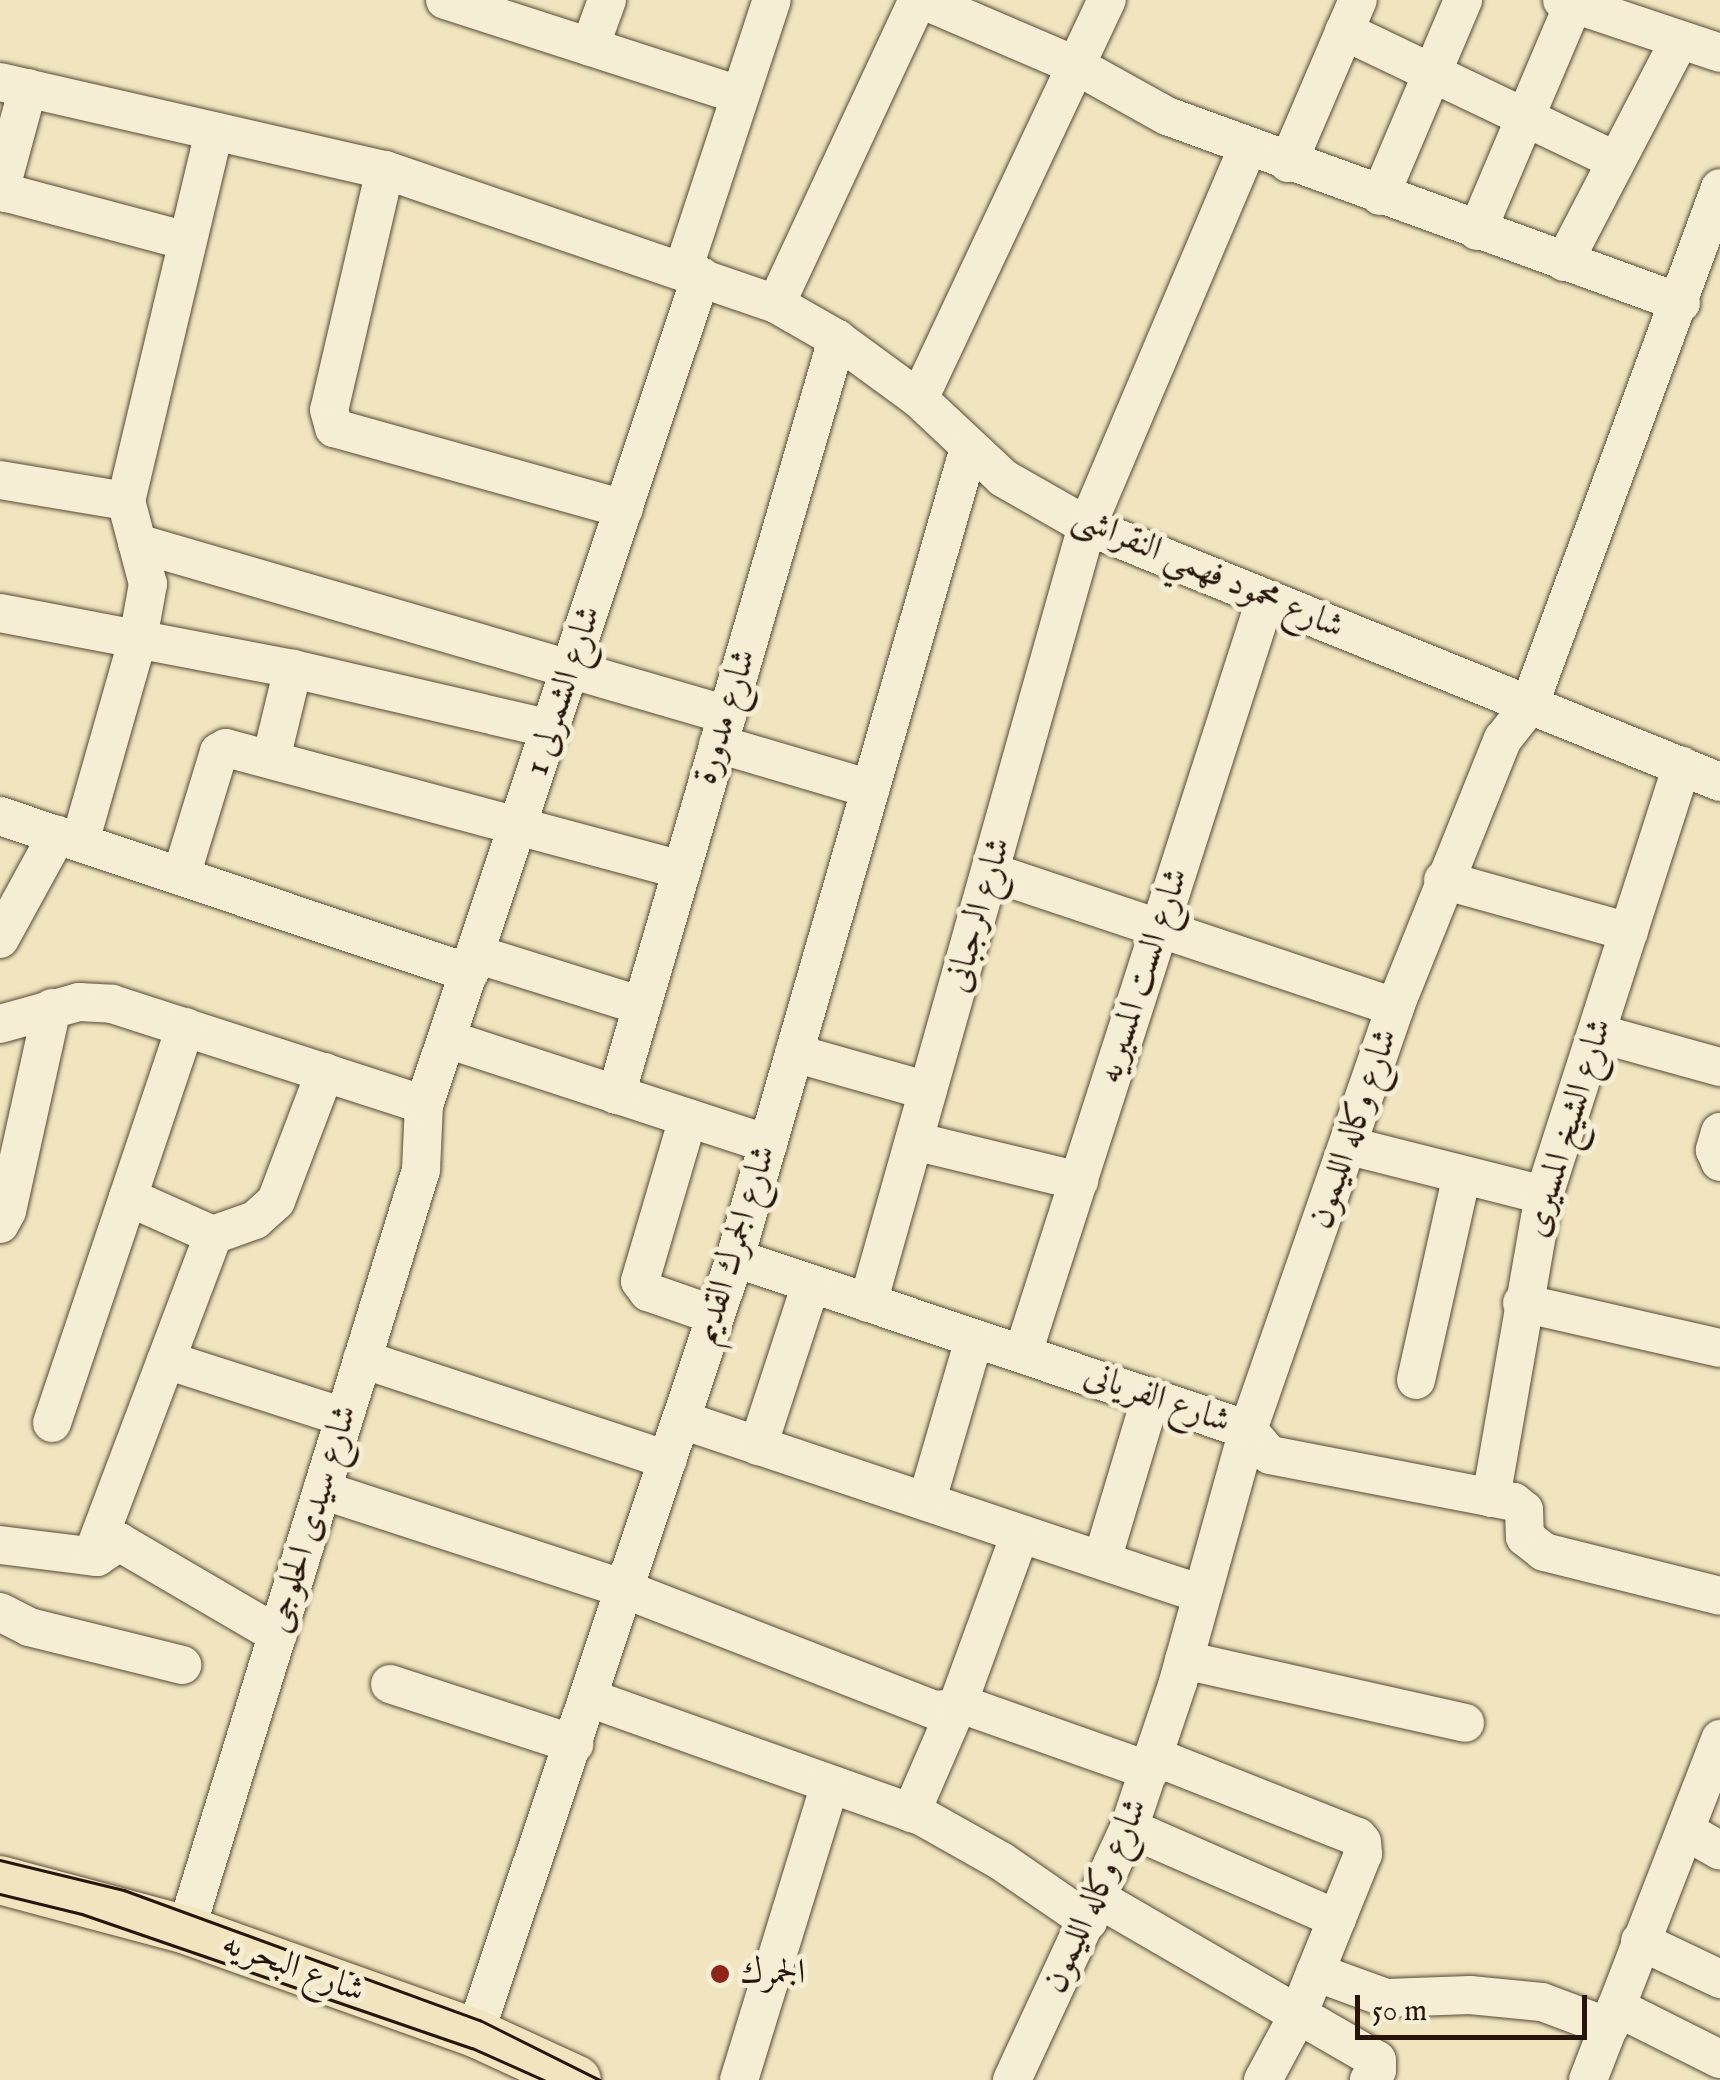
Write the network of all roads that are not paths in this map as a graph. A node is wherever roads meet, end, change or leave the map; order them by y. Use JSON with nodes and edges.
{"nodes":[{"id":1,"x":444,"y":0,"type":"edge"},
{"id":2,"x":607,"y":0,"type":"edge"},
{"id":3,"x":772,"y":0,"type":"edge"},
{"id":4,"x":921,"y":0,"type":"edge"},
{"id":5,"x":1107,"y":0,"type":"edge"},
{"id":6,"x":1463,"y":0,"type":"edge"},
{"id":7,"x":1570,"y":2,"type":"edge"},
{"id":8,"x":1351,"y":16,"type":"edge"},
{"id":9,"x":1679,"y":41,"type":"junction"},
{"id":10,"x":590,"y":47,"type":"junction"},
{"id":11,"x":1720,"y":53,"type":"edge"},
{"id":12,"x":1077,"y":66,"type":"junction"},
{"id":13,"x":1430,"y":76,"type":"junction"},
{"id":14,"x":14,"y":85,"type":"edge"},
{"id":15,"x":740,"y":95,"type":"junction"},
{"id":16,"x":1525,"y":120,"type":"junction"},
{"id":17,"x":214,"y":131,"type":"junction"},
{"id":18,"x":1248,"y":147,"type":"junction"},
{"id":19,"x":1616,"y":161,"type":"junction"},
{"id":20,"x":1288,"y":163,"type":"junction"},
{"id":21,"x":385,"y":170,"type":"junction"},
{"id":22,"x":1720,"y":188,"type":"edge"},
{"id":23,"x":1380,"y":196,"type":"junction"},
{"id":24,"x":1477,"y":231,"type":"junction"},
{"id":25,"x":186,"y":241,"type":"junction"},
{"id":26,"x":1564,"y":262,"type":"junction"},
{"id":27,"x":692,"y":273,"type":"junction"},
{"id":28,"x":1681,"y":303,"type":"junction"},
{"id":29,"x":776,"y":304,"type":"junction"},
{"id":30,"x":837,"y":339,"type":"junction"},
{"id":31,"x":918,"y":399,"type":"junction"},
{"id":32,"x":970,"y":448,"type":"junction"},
{"id":33,"x":0,"y":480,"type":"edge"},
{"id":34,"x":126,"y":500,"type":"junction"},
{"id":35,"x":624,"y":509,"type":"junction"},
{"id":36,"x":1087,"y":526,"type":"junction"},
{"id":37,"x":137,"y":543,"type":"junction"},
{"id":38,"x":1265,"y":600,"type":"junction"},
{"id":39,"x":0,"y":613,"type":"edge"},
{"id":40,"x":138,"y":639,"type":"junction"},
{"id":41,"x":292,"y":669,"type":"junction"},
{"id":42,"x":570,"y":670,"type":"junction"},
{"id":43,"x":1529,"y":706,"type":"junction"},
{"id":44,"x":551,"y":728,"type":"junction"},
{"id":45,"x":722,"y":729,"type":"junction"},
{"id":46,"x":270,"y":759,"type":"junction"},
{"id":47,"x":1682,"y":766,"type":"junction"},
{"id":48,"x":1720,"y":782,"type":"edge"},
{"id":49,"x":871,"y":788,"type":"junction"},
{"id":50,"x":0,"y":816,"type":"edge"},
{"id":51,"x":520,"y":824,"type":"junction"},
{"id":52,"x":69,"y":838,"type":"junction"},
{"id":53,"x":682,"y":870,"type":"junction"},
{"id":54,"x":992,"y":872,"type":"junction"},
{"id":55,"x":180,"y":876,"type":"junction"},
{"id":56,"x":1442,"y":880,"type":"junction"},
{"id":57,"x":1160,"y":928,"type":"junction"},
{"id":58,"x":1629,"y":932,"type":"junction"},
{"id":59,"x":0,"y":939,"type":"edge"},
{"id":60,"x":472,"y":964,"type":"junction"},
{"id":61,"x":642,"y":1006,"type":"junction"},
{"id":62,"x":1395,"y":1006,"type":"junction"},
{"id":63,"x":52,"y":1008,"type":"junction"},
{"id":64,"x":0,"y":1024,"type":"edge"},
{"id":65,"x":185,"y":1027,"type":"junction"},
{"id":66,"x":1597,"y":1033,"type":"junction"},
{"id":67,"x":447,"y":1039,"type":"junction"},
{"id":68,"x":794,"y":1053,"type":"junction"},
{"id":69,"x":1720,"y":1067,"type":"edge"},
{"id":70,"x":324,"y":1072,"type":"junction"},
{"id":71,"x":928,"y":1092,"type":"junction"},
{"id":72,"x":616,"y":1094,"type":"junction"},
{"id":73,"x":424,"y":1105,"type":"junction"},
{"id":74,"x":688,"y":1118,"type":"junction"},
{"id":75,"x":1720,"y":1132,"type":"edge"},
{"id":76,"x":914,"y":1141,"type":"junction"},
{"id":77,"x":768,"y":1144,"type":"junction"},
{"id":78,"x":1350,"y":1146,"type":"junction"},
{"id":79,"x":1720,"y":1162,"type":"edge"},
{"id":80,"x":1462,"y":1175,"type":"junction"},
{"id":81,"x":1078,"y":1181,"type":"junction"},
{"id":82,"x":1544,"y":1195,"type":"junction"},
{"id":83,"x":128,"y":1198,"type":"junction"},
{"id":84,"x":0,"y":1224,"type":"edge"},
{"id":85,"x":213,"y":1235,"type":"junction"},
{"id":86,"x":735,"y":1258,"type":"junction"},
{"id":87,"x":811,"y":1284,"type":"junction"},
{"id":88,"x":868,"y":1303,"type":"junction"},
{"id":89,"x":1522,"y":1303,"type":"junction"},
{"id":90,"x":714,"y":1315,"type":"junction"},
{"id":91,"x":974,"y":1338,"type":"junction"},
{"id":92,"x":1720,"y":1348,"type":"edge"},
{"id":93,"x":1023,"y":1353,"type":"junction"},
{"id":94,"x":362,"y":1359,"type":"junction"},
{"id":95,"x":166,"y":1360,"type":"junction"},
{"id":96,"x":1416,"y":1380,"type":"dead end"},
{"id":97,"x":1151,"y":1398,"type":"junction"},
{"id":98,"x":344,"y":1418,"type":"junction"},
{"id":99,"x":682,"y":1420,"type":"junction"},
{"id":100,"x":52,"y":1423,"type":"dead end"},
{"id":101,"x":1248,"y":1430,"type":"junction"},
{"id":102,"x":758,"y":1446,"type":"junction"},
{"id":103,"x":668,"y":1460,"type":"junction"},
{"id":104,"x":322,"y":1490,"type":"junction"},
{"id":105,"x":1491,"y":1498,"type":"junction"},
{"id":106,"x":927,"y":1500,"type":"junction"},
{"id":107,"x":1020,"y":1534,"type":"junction"},
{"id":108,"x":0,"y":1545,"type":"edge"},
{"id":109,"x":92,"y":1556,"type":"junction"},
{"id":110,"x":1102,"y":1560,"type":"junction"},
{"id":111,"x":624,"y":1589,"type":"junction"},
{"id":112,"x":1201,"y":1594,"type":"junction"},
{"id":113,"x":1720,"y":1596,"type":"edge"},
{"id":114,"x":0,"y":1612,"type":"edge"},
{"id":115,"x":278,"y":1636,"type":"junction"},
{"id":116,"x":1184,"y":1660,"type":"junction"},
{"id":117,"x":182,"y":1666,"type":"dead end"},
{"id":118,"x":390,"y":1684,"type":"dead end"},
{"id":119,"x":589,"y":1698,"type":"junction"},
{"id":120,"x":956,"y":1709,"type":"junction"},
{"id":121,"x":1465,"y":1723,"type":"dead end"},
{"id":122,"x":1720,"y":1739,"type":"edge"},
{"id":123,"x":574,"y":1744,"type":"junction"},
{"id":124,"x":1151,"y":1764,"type":"junction"},
{"id":125,"x":830,"y":1785,"type":"junction"},
{"id":126,"x":911,"y":1813,"type":"junction"},
{"id":127,"x":1129,"y":1828,"type":"junction"},
{"id":128,"x":1686,"y":1831,"type":"junction"},
{"id":129,"x":1720,"y":1851,"type":"edge"},
{"id":130,"x":0,"y":1880,"type":"edge"},
{"id":131,"x":1094,"y":1910,"type":"junction"},
{"id":132,"x":1337,"y":1919,"type":"junction"},
{"id":133,"x":186,"y":1930,"type":"junction"},
{"id":134,"x":1640,"y":1941,"type":"junction"},
{"id":135,"x":1315,"y":1972,"type":"junction"},
{"id":136,"x":1720,"y":1979,"type":"edge"},
{"id":137,"x":1298,"y":2015,"type":"junction"},
{"id":138,"x":1612,"y":2017,"type":"junction"},
{"id":139,"x":475,"y":2033,"type":"junction"},
{"id":140,"x":1712,"y":2065,"type":"edge"},
{"id":141,"x":577,"y":2080,"type":"edge"},
{"id":142,"x":738,"y":2080,"type":"edge"},
{"id":143,"x":1012,"y":2080,"type":"edge"},
{"id":144,"x":1262,"y":2080,"type":"edge"},
{"id":145,"x":1369,"y":2080,"type":"edge"},
{"id":146,"x":1588,"y":2080,"type":"edge"}],
"edges":[{"from":1,"to":10,"type":"street"},
{"from":2,"to":10,"type":"street"},
{"from":3,"to":15,"type":"street","name":"شارع الشمرلى 1"},
{"from":4,"to":12,"type":"street"},
{"from":4,"to":29,"type":"street"},
{"from":5,"to":12,"type":"street"},
{"from":6,"to":13,"type":"street"},
{"from":7,"to":9,"type":"street"},
{"from":7,"to":16,"type":"street"},
{"from":8,"to":13,"type":"street"},
{"from":8,"to":20,"type":"street"},
{"from":9,"to":11,"type":"street"},
{"from":9,"to":19,"type":"street"},
{"from":10,"to":15,"type":"street"},
{"from":12,"to":18,"type":"street"},
{"from":12,"to":31,"type":"street"},
{"from":13,"to":16,"type":"street"},
{"from":13,"to":23,"type":"street"},
{"from":14,"to":17,"type":"street","name":"شارع محمود فهمي النقراشى"},
{"from":14,"to":25,"type":"street"},
{"from":15,"to":27,"type":"street","name":"شارع الشمرلى 1"},
{"from":16,"to":19,"type":"street"},
{"from":16,"to":24,"type":"street"},
{"from":17,"to":21,"type":"street","name":"شارع محمود فهمي النقراشى"},
{"from":17,"to":25,"type":"street"},
{"from":18,"to":20,"type":"street"},
{"from":18,"to":36,"type":"street","name":"شارع الرجبانى"},
{"from":19,"to":26,"type":"street"},
{"from":20,"to":23,"type":"street"},
{"from":21,"to":27,"type":"street","name":"شارع محمود فهمي النقراشى"},
{"from":21,"to":35,"type":"street"},
{"from":22,"to":28,"type":"street","name":"شارع وكاله الليمون"},
{"from":23,"to":24,"type":"street"},
{"from":24,"to":26,"type":"street"},
{"from":25,"to":34,"type":"street"},
{"from":26,"to":28,"type":"street"},
{"from":27,"to":29,"type":"street","name":"شارع محمود فهمي النقراشى"},
{"from":27,"to":35,"type":"street","name":"شارع الشمرلى 1"},
{"from":28,"to":43,"type":"street","name":"شارع وكاله الليمون"},
{"from":29,"to":30,"type":"street","name":"شارع محمود فهمي النقراشى"},
{"from":30,"to":31,"type":"street","name":"شارع محمود فهمي النقراشى"},
{"from":30,"to":45,"type":"street","name":"شارع مدورة"},
{"from":31,"to":32,"type":"street","name":"شارع محمود فهمي النقراشى"},
{"from":32,"to":36,"type":"street","name":"شارع محمود فهمي النقراشى"},
{"from":32,"to":49,"type":"street","name":"شارع الجمرك القديم"},
{"from":33,"to":34,"type":"street"},
{"from":34,"to":37,"type":"street"},
{"from":35,"to":42,"type":"street","name":"شارع الشمرلى 1"},
{"from":36,"to":38,"type":"street","name":"شارع محمود فهمي النقراشى"},
{"from":36,"to":54,"type":"street","name":"شارع الرجبانى"},
{"from":37,"to":40,"type":"street"},
{"from":37,"to":42,"type":"street"},
{"from":38,"to":43,"type":"street","name":"شارع محمود فهمي النقراشى"},
{"from":38,"to":57,"type":"street","name":"شارع الست المسيريه"},
{"from":39,"to":40,"type":"street"},
{"from":40,"to":41,"type":"street"},
{"from":40,"to":52,"type":"street"},
{"from":41,"to":44,"type":"street"},
{"from":41,"to":46,"type":"street"},
{"from":42,"to":44,"type":"street","name":"شارع الشمرلى 1"},
{"from":42,"to":45,"type":"street"},
{"from":43,"to":47,"type":"street","name":"شارع محمود فهمي النقراشى"},
{"from":43,"to":56,"type":"street","name":"شارع وكاله الليمون"},
{"from":44,"to":51,"type":"street","name":"شارع الشمرلى 1"},
{"from":45,"to":49,"type":"street"},
{"from":45,"to":53,"type":"street","name":"شارع مدورة"},
{"from":46,"to":51,"type":"street"},
{"from":46,"to":55,"type":"street"},
{"from":47,"to":48,"type":"street","name":"شارع محمود فهمي النقراشى"},
{"from":47,"to":58,"type":"street","name":"شارع الشيخ المسيرى"},
{"from":49,"to":68,"type":"street","name":"شارع الجمرك القديم"},
{"from":50,"to":52,"type":"street"},
{"from":51,"to":53,"type":"street"},
{"from":51,"to":60,"type":"street","name":"شارع الشمرلى 1"},
{"from":52,"to":55,"type":"street"},
{"from":52,"to":59,"type":"street"},
{"from":53,"to":61,"type":"street","name":"شارع مدورة"},
{"from":54,"to":57,"type":"street"},
{"from":54,"to":71,"type":"street","name":"شارع الرجبانى"},
{"from":55,"to":60,"type":"street"},
{"from":56,"to":58,"type":"street"},
{"from":56,"to":62,"type":"street","name":"شارع وكاله الليمون"},
{"from":57,"to":62,"type":"street"},
{"from":57,"to":81,"type":"street","name":"شارع الست المسيريه"},
{"from":58,"to":66,"type":"street","name":"شارع الشيخ المسيرى"},
{"from":60,"to":61,"type":"street"},
{"from":60,"to":67,"type":"street","name":"شارع الشمرلى 1"},
{"from":61,"to":72,"type":"street","name":"شارع مدورة"},
{"from":62,"to":78,"type":"street","name":"شارع وكاله الليمون"},
{"from":63,"to":64,"type":"street"},
{"from":63,"to":65,"type":"street"},
{"from":63,"to":84,"type":"street"},
{"from":65,"to":70,"type":"street"},
{"from":65,"to":83,"type":"street"},
{"from":66,"to":69,"type":"street"},
{"from":66,"to":82,"type":"street","name":"شارع الشيخ المسيرى"},
{"from":67,"to":72,"type":"street"},
{"from":67,"to":73,"type":"street","name":"شارع الشمرلى 1"},
{"from":68,"to":71,"type":"street"},
{"from":68,"to":77,"type":"street","name":"شارع الجمرك القديم"},
{"from":70,"to":73,"type":"street"},
{"from":70,"to":85,"type":"street"},
{"from":71,"to":76,"type":"street","name":"شارع الرجبانى"},
{"from":72,"to":74,"type":"street"},
{"from":73,"to":94,"type":"street","name":"شارع سيدى الحلوجى"},
{"from":74,"to":77,"type":"street"},
{"from":74,"to":90,"type":"street"},
{"from":75,"to":79,"type":"street"},
{"from":76,"to":81,"type":"street"},
{"from":76,"to":88,"type":"street","name":"شارع الرجبانى"},
{"from":77,"to":86,"type":"street","name":"شارع الجمرك القديم"},
{"from":78,"to":80,"type":"street"},
{"from":78,"to":101,"type":"street","name":"شارع وكاله الليمون"},
{"from":80,"to":82,"type":"street"},
{"from":80,"to":96,"type":"street"},
{"from":81,"to":93,"type":"street","name":"شارع الست المسيريه"},
{"from":82,"to":89,"type":"street","name":"شارع الشيخ المسيرى"},
{"from":83,"to":85,"type":"street"},
{"from":83,"to":100,"type":"street"},
{"from":85,"to":95,"type":"street"},
{"from":86,"to":87,"type":"street","name":"شارع الفريانى"},
{"from":86,"to":90,"type":"street","name":"شارع الجمرك القديم"},
{"from":87,"to":88,"type":"street","name":"شارع الفريانى"},
{"from":87,"to":102,"type":"street"},
{"from":88,"to":91,"type":"street","name":"شارع الفريانى"},
{"from":89,"to":92,"type":"street"},
{"from":89,"to":105,"type":"street","name":"شارع الشيخ المسيرى"},
{"from":90,"to":99,"type":"street","name":"شارع الجمرك القديم"},
{"from":91,"to":93,"type":"street","name":"شارع الفريانى"},
{"from":91,"to":106,"type":"street"},
{"from":93,"to":97,"type":"street","name":"شارع الفريانى"},
{"from":94,"to":98,"type":"street","name":"شارع سيدى الحلوجى"},
{"from":94,"to":103,"type":"street"},
{"from":95,"to":98,"type":"street"},
{"from":95,"to":109,"type":"street"},
{"from":97,"to":101,"type":"street","name":"شارع الفريانى"},
{"from":97,"to":110,"type":"street"},
{"from":98,"to":104,"type":"street","name":"شارع سيدى الحلوجى"},
{"from":99,"to":102,"type":"street"},
{"from":99,"to":103,"type":"street","name":"شارع الجمرك القديم"},
{"from":101,"to":105,"type":"street","name":"شارع الفريانى"},
{"from":101,"to":112,"type":"street","name":"شارع وكاله الليمون"},
{"from":102,"to":106,"type":"street"},
{"from":103,"to":111,"type":"street","name":"شارع الجمرك القديم"},
{"from":104,"to":111,"type":"street"},
{"from":104,"to":115,"type":"street","name":"شارع سيدى الحلوجى"},
{"from":105,"to":113,"type":"street","name":"شارع الفريانى"},
{"from":106,"to":107,"type":"street"},
{"from":107,"to":110,"type":"street"},
{"from":107,"to":120,"type":"street"},
{"from":108,"to":109,"type":"street"},
{"from":109,"to":115,"type":"street"},
{"from":110,"to":112,"type":"street"},
{"from":111,"to":119,"type":"street","name":"شارع الجمرك القديم"},
{"from":111,"to":120,"type":"street"},
{"from":112,"to":116,"type":"street","name":"شارع وكاله الليمون"},
{"from":114,"to":117,"type":"street"},
{"from":115,"to":133,"type":"street","name":"شارع سيدى الحلوجى"},
{"from":116,"to":121,"type":"street"},
{"from":116,"to":124,"type":"street","name":"شارع وكاله الليمون"},
{"from":118,"to":123,"type":"street"},
{"from":119,"to":123,"type":"street","name":"شارع الجمرك القديم"},
{"from":119,"to":125,"type":"street"},
{"from":120,"to":124,"type":"street"},
{"from":120,"to":126,"type":"street"},
{"from":122,"to":128,"type":"street"},
{"from":123,"to":139,"type":"street","name":"شارع الجمرك القديم"},
{"from":124,"to":127,"type":"street","name":"شارع وكاله الليمون"},
{"from":124,"to":132,"type":"street"},
{"from":125,"to":126,"type":"street"},
{"from":125,"to":142,"type":"street"},
{"from":126,"to":131,"type":"street"},
{"from":127,"to":131,"type":"street","name":"شارع وكاله الليمون"},
{"from":127,"to":132,"type":"street"},
{"from":128,"to":129,"type":"street"},
{"from":128,"to":134,"type":"street"},
{"from":130,"to":133,"type":"main road","name":"شارع البحريه"},
{"from":131,"to":137,"type":"street"},
{"from":131,"to":143,"type":"street","name":"شارع وكاله الليمون"},
{"from":132,"to":135,"type":"street"},
{"from":133,"to":139,"type":"main road","name":"شارع البحريه"},
{"from":134,"to":136,"type":"street"},
{"from":134,"to":138,"type":"street"},
{"from":135,"to":137,"type":"street"},
{"from":135,"to":138,"type":"street"},
{"from":137,"to":144,"type":"street"},
{"from":137,"to":145,"type":"street"},
{"from":138,"to":140,"type":"street"},
{"from":138,"to":146,"type":"street"},
{"from":139,"to":141,"type":"main road","name":"شارع البحريه"}]}
